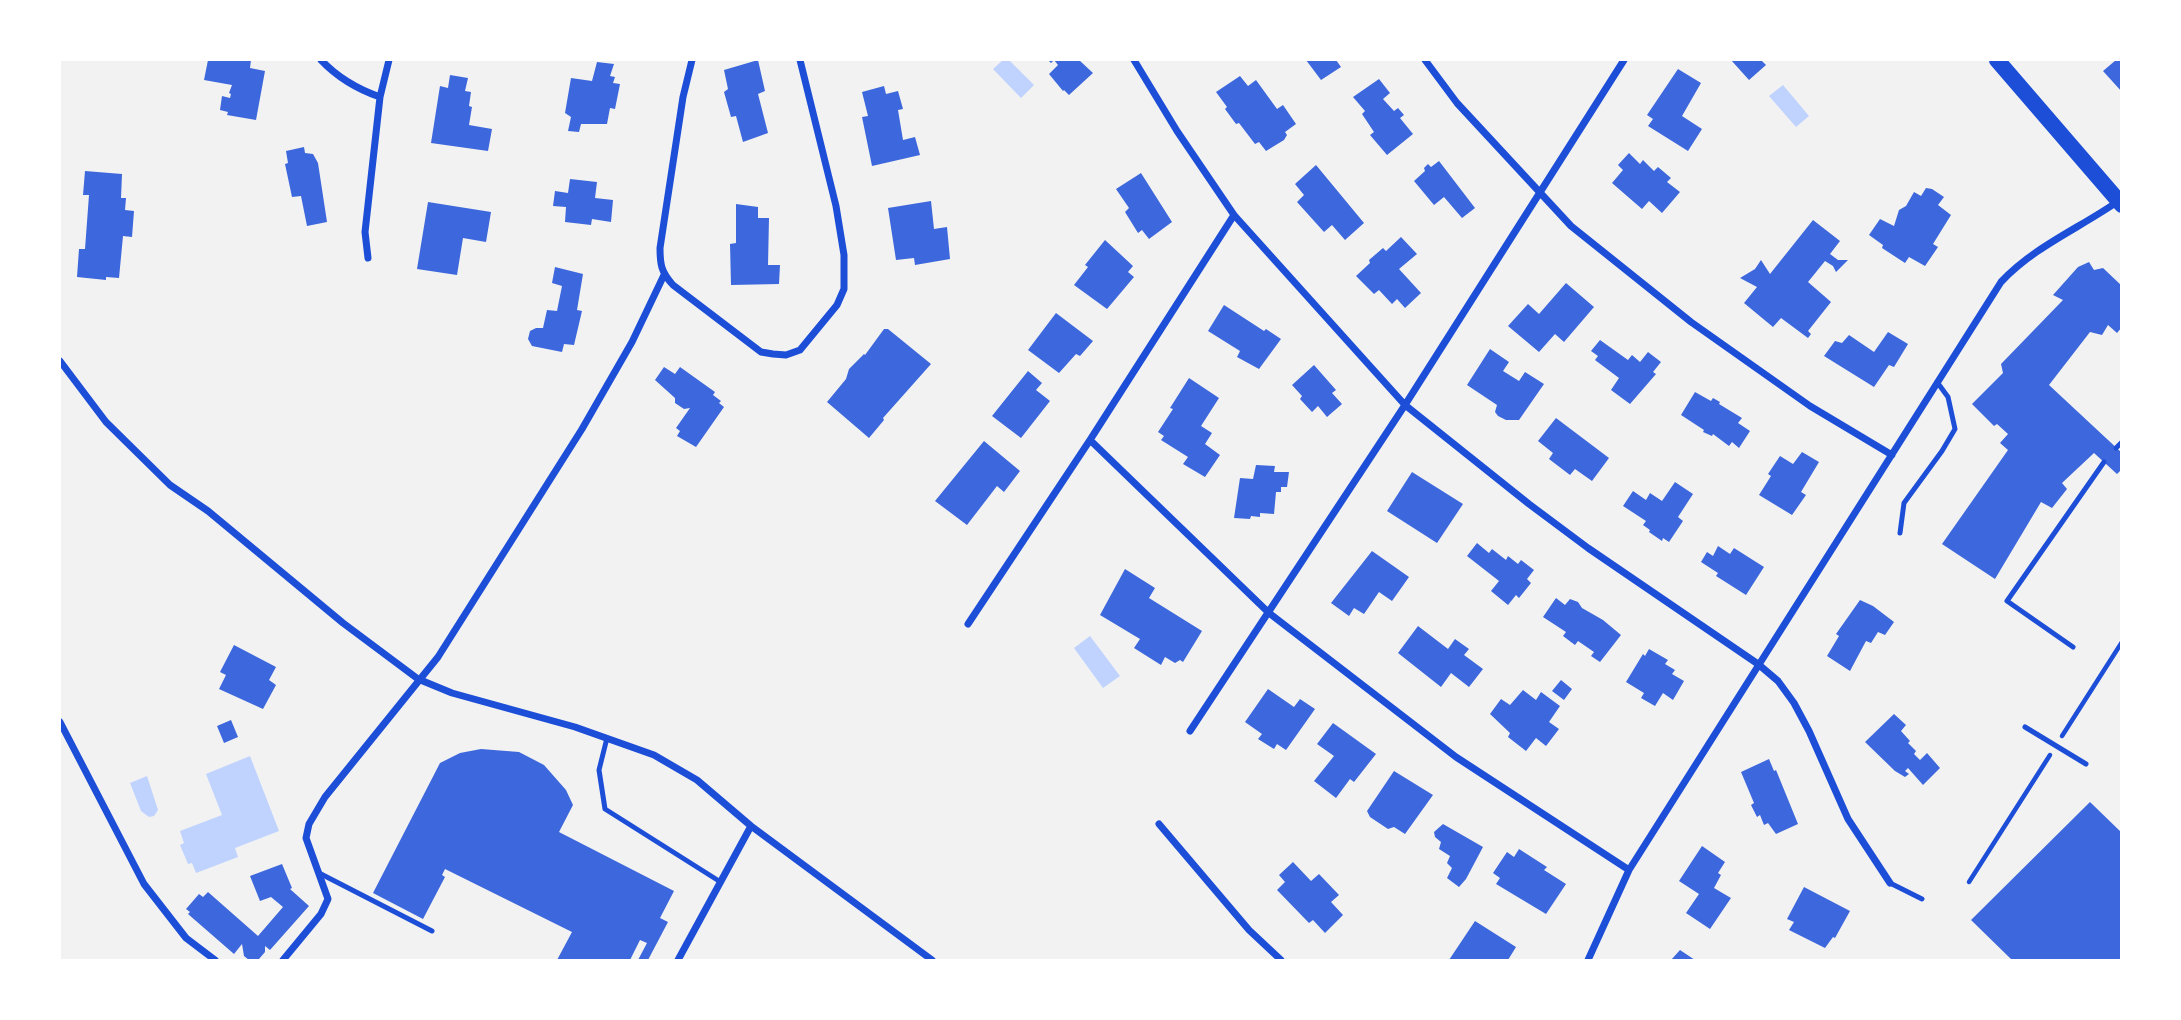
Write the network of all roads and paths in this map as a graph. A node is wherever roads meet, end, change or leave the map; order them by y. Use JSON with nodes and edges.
{"nodes":[{"id":1,"x":321,"y":60,"type":"edge"},
{"id":2,"x":389,"y":60,"type":"edge"},
{"id":3,"x":692,"y":60,"type":"edge"},
{"id":4,"x":800,"y":60,"type":"edge"},
{"id":5,"x":1134,"y":60,"type":"edge"},
{"id":6,"x":1425,"y":60,"type":"edge"},
{"id":7,"x":1625,"y":60,"type":"edge"},
{"id":8,"x":1997,"y":60,"type":"edge"},
{"id":9,"x":380,"y":97,"type":"junction"},
{"id":10,"x":1539,"y":194,"type":"junction"},
{"id":11,"x":2121,"y":202,"type":"edge"},
{"id":12,"x":1234,"y":215,"type":"junction"},
{"id":13,"x":368,"y":258,"type":"dead end"},
{"id":14,"x":664,"y":275,"type":"junction"},
{"id":15,"x":60,"y":361,"type":"edge"},
{"id":16,"x":1937,"y":382,"type":"junction"},
{"id":17,"x":1405,"y":405,"type":"junction"},
{"id":18,"x":1090,"y":440,"type":"junction"},
{"id":19,"x":2122,"y":442,"type":"edge"},
{"id":20,"x":2116,"y":448,"type":"dead end"},
{"id":21,"x":1892,"y":455,"type":"junction"},
{"id":22,"x":2104,"y":463,"type":"dead end"},
{"id":23,"x":1900,"y":533,"type":"dead end"},
{"id":24,"x":1269,"y":613,"type":"junction"},
{"id":25,"x":968,"y":624,"type":"dead end"},
{"id":26,"x":2122,"y":642,"type":"edge"},
{"id":27,"x":2073,"y":647,"type":"dead end"},
{"id":28,"x":1758,"y":664,"type":"junction"},
{"id":29,"x":418,"y":679,"type":"junction"},
{"id":30,"x":60,"y":722,"type":"edge"},
{"id":31,"x":2025,"y":727,"type":"dead end"},
{"id":32,"x":1191,"y":731,"type":"dead end"},
{"id":33,"x":607,"y":738,"type":"junction"},
{"id":34,"x":2056,"y":746,"type":"junction"},
{"id":35,"x":2086,"y":764,"type":"dead end"},
{"id":36,"x":1159,"y":824,"type":"dead end"},
{"id":37,"x":751,"y":826,"type":"junction"},
{"id":38,"x":1629,"y":870,"type":"junction"},
{"id":39,"x":319,"y":873,"type":"junction"},
{"id":40,"x":719,"y":881,"type":"junction"},
{"id":41,"x":1969,"y":882,"type":"dead end"},
{"id":42,"x":1890,"y":883,"type":"joint"},
{"id":43,"x":1922,"y":899,"type":"dead end"},
{"id":44,"x":432,"y":931,"type":"dead end"},
{"id":45,"x":215,"y":961,"type":"edge"},
{"id":46,"x":282,"y":961,"type":"edge"},
{"id":47,"x":677,"y":961,"type":"edge"},
{"id":48,"x":932,"y":961,"type":"edge"},
{"id":49,"x":1281,"y":961,"type":"edge"},
{"id":50,"x":1588,"y":961,"type":"edge"}],
"edges":[{"from":1,"to":9,"type":"street"},
{"from":2,"to":9,"type":"street"},
{"from":3,"to":14,"type":"street"},
{"from":4,"to":14,"type":"street"},
{"from":5,"to":12,"type":"street"},
{"from":6,"to":10,"type":"street"},
{"from":7,"to":10,"type":"street"},
{"from":8,"to":11,"type":"main road"},
{"from":9,"to":13,"type":"street"},
{"from":10,"to":17,"type":"street"},
{"from":10,"to":21,"type":"street"},
{"from":11,"to":16,"type":"street"},
{"from":12,"to":17,"type":"street"},
{"from":12,"to":18,"type":"street"},
{"from":14,"to":29,"type":"street"},
{"from":15,"to":29,"type":"street"},
{"from":16,"to":21,"type":"street"},
{"from":16,"to":23,"type":"lane"},
{"from":17,"to":24,"type":"street"},
{"from":17,"to":28,"type":"street"},
{"from":18,"to":24,"type":"street"},
{"from":18,"to":25,"type":"street"},
{"from":19,"to":20,"type":"lane"},
{"from":21,"to":28,"type":"street"},
{"from":22,"to":27,"type":"lane"},
{"from":24,"to":32,"type":"street"},
{"from":24,"to":38,"type":"street"},
{"from":26,"to":34,"type":"path"},
{"from":28,"to":38,"type":"street"},
{"from":28,"to":42,"type":"street"},
{"from":29,"to":33,"type":"street"},
{"from":29,"to":39,"type":"street"},
{"from":30,"to":45,"type":"street"},
{"from":31,"to":34,"type":"lane"},
{"from":33,"to":37,"type":"street"},
{"from":33,"to":40,"type":"lane"},
{"from":34,"to":35,"type":"lane"},
{"from":34,"to":41,"type":"path"},
{"from":36,"to":49,"type":"street"},
{"from":37,"to":40,"type":"street"},
{"from":37,"to":48,"type":"street"},
{"from":38,"to":50,"type":"street"},
{"from":39,"to":44,"type":"lane"},
{"from":39,"to":46,"type":"street"},
{"from":40,"to":47,"type":"street"},
{"from":42,"to":43,"type":"lane"}]}
